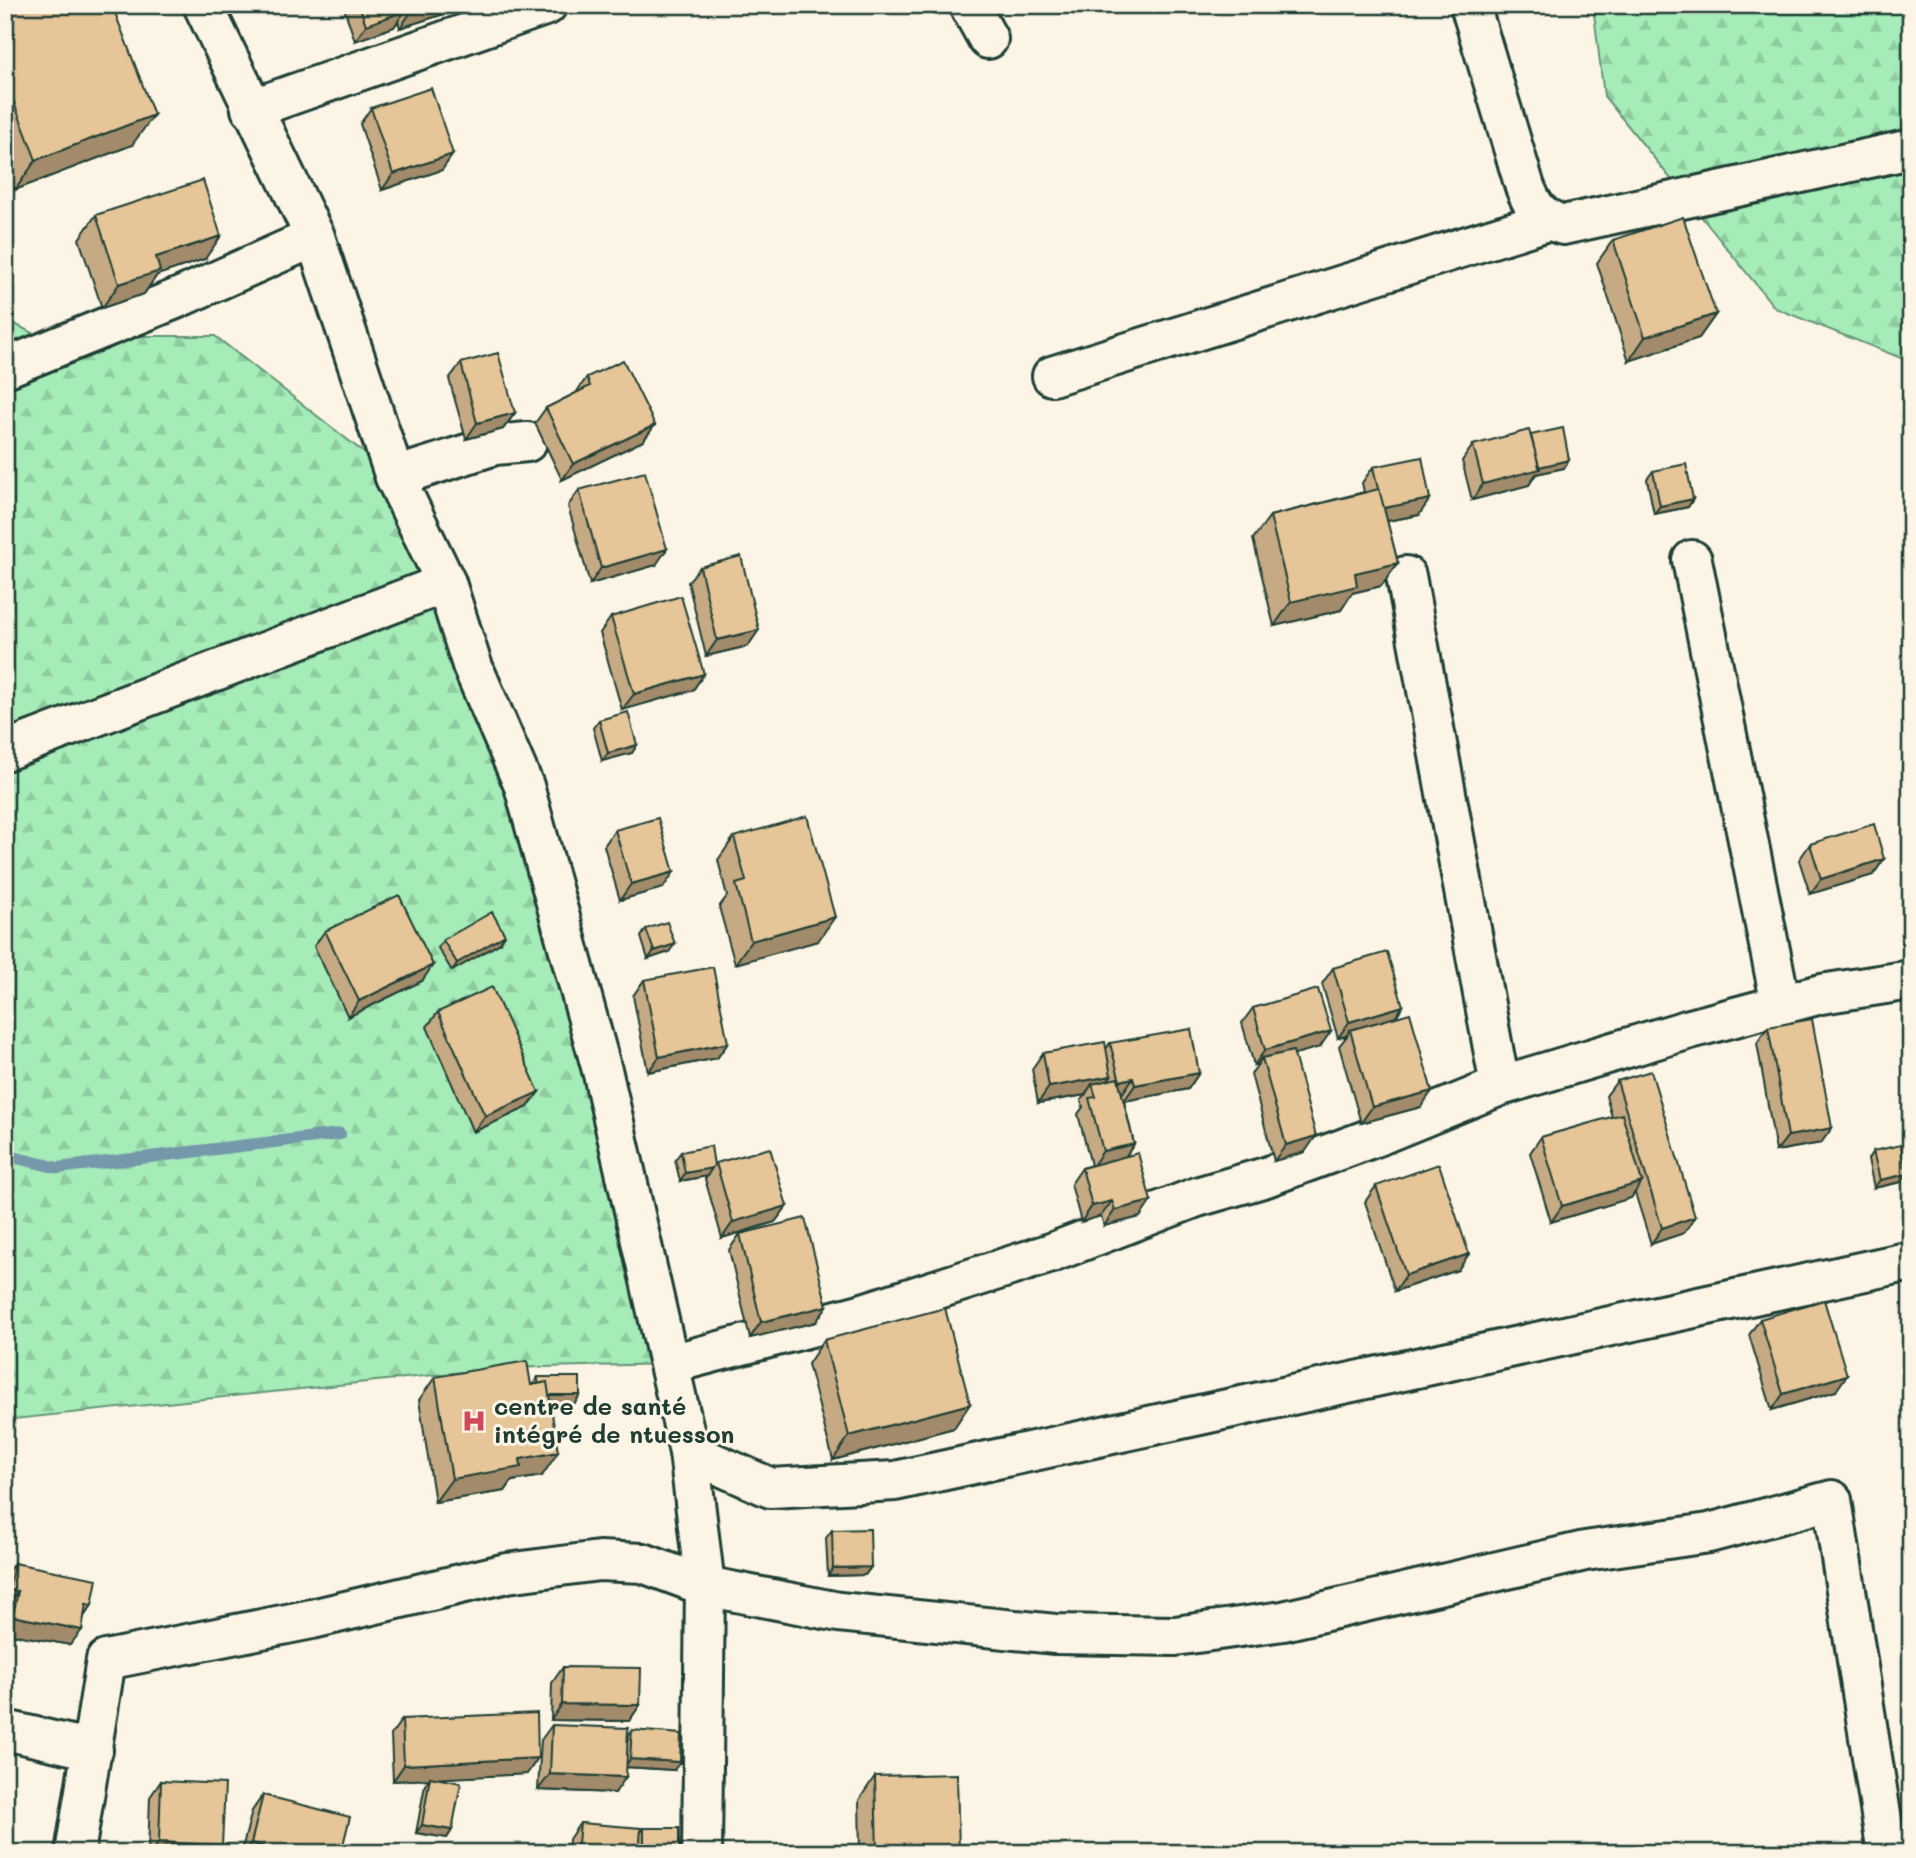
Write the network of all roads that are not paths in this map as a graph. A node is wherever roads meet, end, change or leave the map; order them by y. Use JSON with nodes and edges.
{"nodes":[{"id":1,"x":203,"y":5,"type":"edge"},
{"id":2,"x":547,"y":5,"type":"edge"},
{"id":3,"x":969,"y":5,"type":"edge"},
{"id":4,"x":1470,"y":5,"type":"edge"},
{"id":5,"x":988,"y":39,"type":"dead end"},
{"id":6,"x":251,"y":109,"type":"junction"},
{"id":7,"x":1911,"y":149,"type":"edge"},
{"id":8,"x":1547,"y":220,"type":"junction"},
{"id":9,"x":314,"y":237,"type":"junction"},
{"id":10,"x":5,"y":368,"type":"edge"},
{"id":11,"x":1052,"y":376,"type":"dead end"},
{"id":12,"x":527,"y":442,"type":"dead end"},
{"id":13,"x":395,"y":477,"type":"junction"},
{"id":14,"x":1692,"y":560,"type":"dead end"},
{"id":15,"x":1406,"y":576,"type":"dead end"},
{"id":16,"x":446,"y":583,"type":"junction"},
{"id":17,"x":5,"y":751,"type":"edge"},
{"id":18,"x":1911,"y":980,"type":"edge"},
{"id":19,"x":1781,"y":1005,"type":"junction"},
{"id":20,"x":1500,"y":1086,"type":"junction"},
{"id":21,"x":1911,"y":1261,"type":"edge"},
{"id":22,"x":670,"y":1364,"type":"junction"},
{"id":23,"x":689,"y":1452,"type":"junction"},
{"id":24,"x":705,"y":1586,"type":"junction"},
{"id":25,"x":5,"y":1730,"type":"edge"},
{"id":26,"x":93,"y":1750,"type":"junction"},
{"id":27,"x":75,"y":1853,"type":"edge"},
{"id":28,"x":702,"y":1853,"type":"edge"},
{"id":29,"x":1887,"y":1853,"type":"edge"}],
"edges":[{"from":1,"to":6,"type":"street"},
{"from":2,"to":6,"type":"street"},
{"from":3,"to":5,"type":"street"},
{"from":4,"to":8,"type":"street"},
{"from":6,"to":9,"type":"street"},
{"from":7,"to":8,"type":"street"},
{"from":8,"to":11,"type":"street"},
{"from":9,"to":10,"type":"street"},
{"from":9,"to":13,"type":"street"},
{"from":12,"to":13,"type":"street"},
{"from":13,"to":16,"type":"street"},
{"from":14,"to":19,"type":"street"},
{"from":15,"to":20,"type":"street"},
{"from":16,"to":17,"type":"street"},
{"from":16,"to":22,"type":"street"},
{"from":18,"to":19,"type":"street"},
{"from":19,"to":20,"type":"street"},
{"from":20,"to":22,"type":"street"},
{"from":21,"to":23,"type":"street"},
{"from":22,"to":23,"type":"street"},
{"from":23,"to":24,"type":"street"},
{"from":24,"to":26,"type":"street"},
{"from":24,"to":28,"type":"street"},
{"from":24,"to":29,"type":"street"},
{"from":25,"to":26,"type":"street"},
{"from":26,"to":27,"type":"street"}]}
